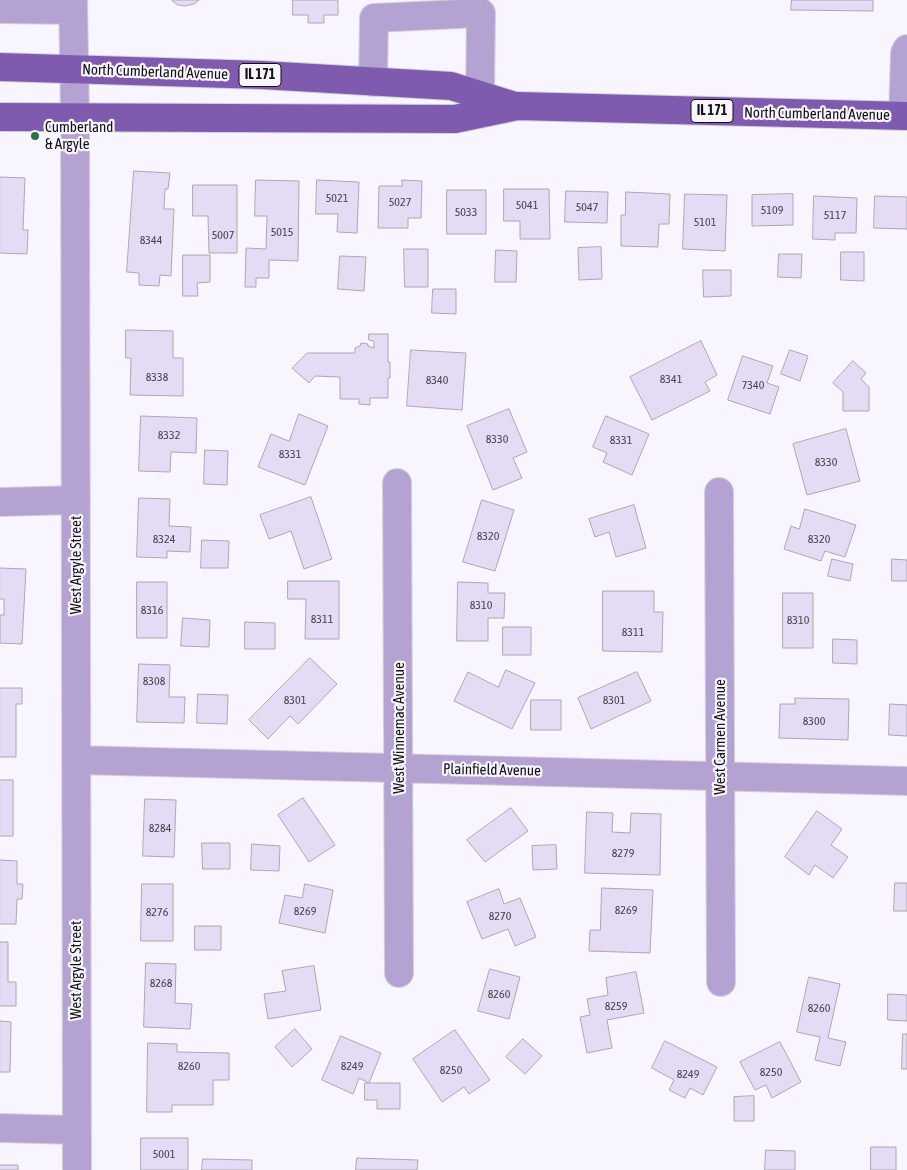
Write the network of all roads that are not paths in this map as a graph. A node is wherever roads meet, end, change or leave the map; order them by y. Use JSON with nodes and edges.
{"nodes":[{"id":1,"x":73,"y":5,"type":"edge"},
{"id":2,"x":468,"y":7,"type":"edge"},
{"id":3,"x":0,"y":9,"type":"edge"},
{"id":4,"x":369,"y":9,"type":"edge"},
{"id":5,"x":907,"y":49,"type":"edge"},
{"id":6,"x":0,"y":68,"type":"edge"},
{"id":7,"x":74,"y":70,"type":"junction"},
{"id":8,"x":373,"y":82,"type":"junction"},
{"id":9,"x":480,"y":95,"type":"junction"},
{"id":10,"x":516,"y":106,"type":"junction"},
{"id":11,"x":905,"y":116,"type":"edge"},
{"id":12,"x":0,"y":117,"type":"edge"},
{"id":13,"x":75,"y":117,"type":"junction"},
{"id":14,"x":397,"y":483,"type":"dead end"},
{"id":15,"x":719,"y":492,"type":"dead end"},
{"id":16,"x":76,"y":500,"type":"junction"},
{"id":17,"x":0,"y":502,"type":"edge"},
{"id":18,"x":76,"y":760,"type":"junction"},
{"id":19,"x":399,"y":768,"type":"junction"},
{"id":20,"x":720,"y":776,"type":"junction"},
{"id":21,"x":907,"y":780,"type":"edge"},
{"id":22,"x":399,"y":973,"type":"dead end"},
{"id":23,"x":721,"y":982,"type":"dead end"},
{"id":24,"x":0,"y":1128,"type":"edge"},
{"id":25,"x":76,"y":1130,"type":"junction"},
{"id":26,"x":77,"y":1170,"type":"edge"}],
"edges":[{"from":1,"to":3,"type":"street"},
{"from":1,"to":7,"type":"street","name":"West Argyle Street"},
{"from":2,"to":4,"type":"street"},
{"from":2,"to":9,"type":"street"},
{"from":4,"to":8,"type":"street"},
{"from":5,"to":11,"type":"street"},
{"from":6,"to":7,"type":"main road","name":"North Cumberland Avenue","number":"IL 171"},
{"from":7,"to":8,"type":"main road","name":"North Cumberland Avenue","number":"IL 171"},
{"from":7,"to":13,"type":"street","name":"West Argyle Street"},
{"from":8,"to":9,"type":"main road","name":"North Cumberland Avenue","number":"IL 171"},
{"from":9,"to":10,"type":"main road","name":"North Cumberland Avenue","number":"IL 171"},
{"from":10,"to":11,"type":"main road","name":"North Cumberland Avenue","number":"IL 171"},
{"from":10,"to":13,"type":"main road","name":"North Cumberland Avenue","number":"IL 171"},
{"from":12,"to":13,"type":"main road","name":"North Cumberland Avenue","number":"IL 171"},
{"from":13,"to":16,"type":"street","name":"West Argyle Street"},
{"from":14,"to":19,"type":"street","name":"West Winnemac Avenue"},
{"from":15,"to":20,"type":"street","name":"West Carmen Avenue"},
{"from":16,"to":17,"type":"street"},
{"from":16,"to":18,"type":"street","name":"West Argyle Street"},
{"from":18,"to":19,"type":"street","name":"Plainfield Avenue"},
{"from":18,"to":25,"type":"street","name":"West Argyle Street"},
{"from":19,"to":20,"type":"street","name":"Plainfield Avenue"},
{"from":19,"to":22,"type":"street","name":"West Winnemac Avenue"},
{"from":20,"to":21,"type":"street","name":"Plainfield Avenue"},
{"from":20,"to":23,"type":"street","name":"West Carmen Avenue"},
{"from":24,"to":25,"type":"street"},
{"from":25,"to":26,"type":"street","name":"West Argyle Street"}]}
